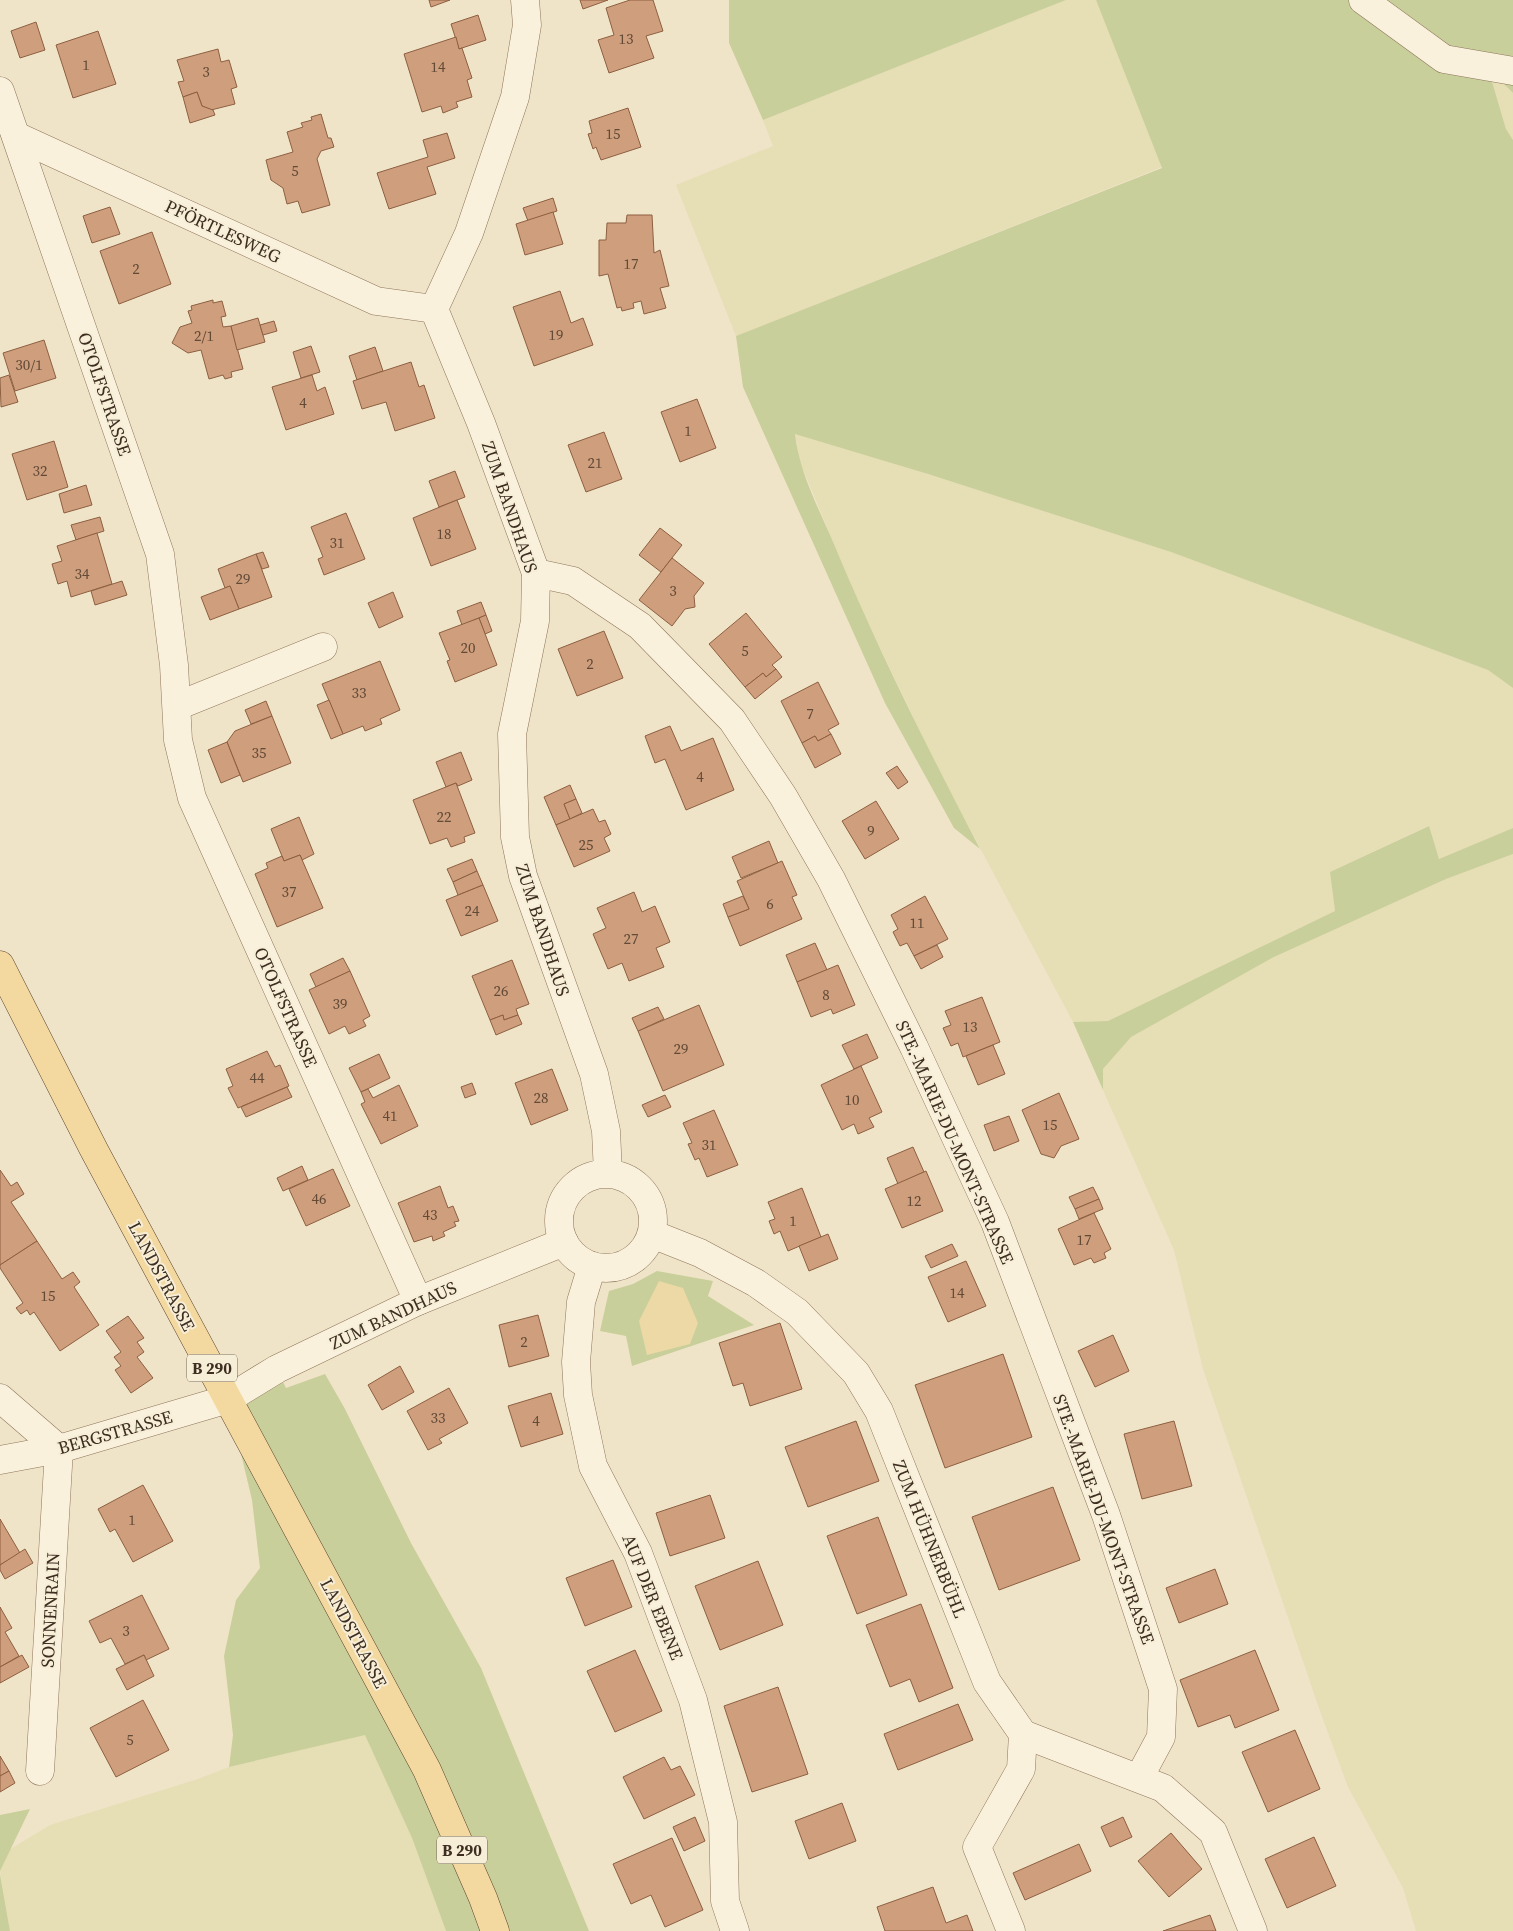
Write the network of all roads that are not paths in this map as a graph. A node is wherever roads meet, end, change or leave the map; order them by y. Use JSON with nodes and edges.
{"nodes":[{"id":1,"x":525,"y":0,"type":"edge"},
{"id":2,"x":1363,"y":0,"type":"edge"},
{"id":3,"x":1513,"y":71,"type":"edge"},
{"id":4,"x":0,"y":90,"type":"edge"},
{"id":5,"x":16,"y":136,"type":"junction"},
{"id":6,"x":434,"y":309,"type":"junction"},
{"id":7,"x":536,"y":573,"type":"junction"},
{"id":8,"x":322,"y":647,"type":"dead end"},
{"id":9,"x":176,"y":706,"type":"junction"},
{"id":10,"x":0,"y":965,"type":"edge"},
{"id":11,"x":608,"y":1173,"type":"junction"},
{"id":12,"x":652,"y":1234,"type":"junction"},
{"id":13,"x":564,"y":1242,"type":"junction"},
{"id":14,"x":592,"y":1266,"type":"junction"},
{"id":15,"x":418,"y":1301,"type":"junction"},
{"id":16,"x":0,"y":1398,"type":"edge"},
{"id":17,"x":228,"y":1398,"type":"junction"},
{"id":18,"x":59,"y":1449,"type":"junction"},
{"id":19,"x":0,"y":1460,"type":"edge"},
{"id":20,"x":1023,"y":1734,"type":"junction"},
{"id":21,"x":40,"y":1771,"type":"dead end"},
{"id":22,"x":1139,"y":1778,"type":"junction"},
{"id":23,"x":495,"y":1931,"type":"edge"},
{"id":24,"x":735,"y":1931,"type":"edge"},
{"id":25,"x":1010,"y":1931,"type":"edge"},
{"id":26,"x":1253,"y":1931,"type":"edge"}],
"edges":[{"from":1,"to":6,"type":"street"},
{"from":2,"to":3,"type":"street"},
{"from":4,"to":5,"type":"street","name":"OTOLFSTRASSE"},
{"from":5,"to":6,"type":"street","name":"PFÖRTLESWEG"},
{"from":5,"to":9,"type":"street","name":"OTOLFSTRASSE"},
{"from":6,"to":7,"type":"street","name":"ZUM BANDHAUS"},
{"from":7,"to":11,"type":"street","name":"ZUM BANDHAUS"},
{"from":7,"to":22,"type":"street","name":"STE.-MARIE-DU-MONT-STRASSE"},
{"from":8,"to":9,"type":"street"},
{"from":9,"to":15,"type":"street","name":"OTOLFSTRASSE"},
{"from":10,"to":17,"type":"main road","name":"LANDSTRASSE","number":"B 290"},
{"from":11,"to":12,"type":"street"},
{"from":11,"to":13,"type":"street"},
{"from":12,"to":14,"type":"street"},
{"from":12,"to":20,"type":"street","name":"ZUM HÜHNERBÜHL"},
{"from":13,"to":14,"type":"street"},
{"from":13,"to":15,"type":"street","name":"ZUM BANDHAUS"},
{"from":14,"to":24,"type":"street","name":"AUF DER EBENE"},
{"from":15,"to":17,"type":"street","name":"ZUM BANDHAUS"},
{"from":16,"to":18,"type":"street"},
{"from":17,"to":18,"type":"street","name":"BERGSTRASSE"},
{"from":17,"to":23,"type":"main road","name":"LANDSTRASSE","number":"B 290"},
{"from":18,"to":19,"type":"street","name":"BERGSTRASSE"},
{"from":18,"to":21,"type":"street","name":"SONNENRAIN"},
{"from":20,"to":22,"type":"street"},
{"from":20,"to":25,"type":"street"},
{"from":22,"to":26,"type":"street"}]}
